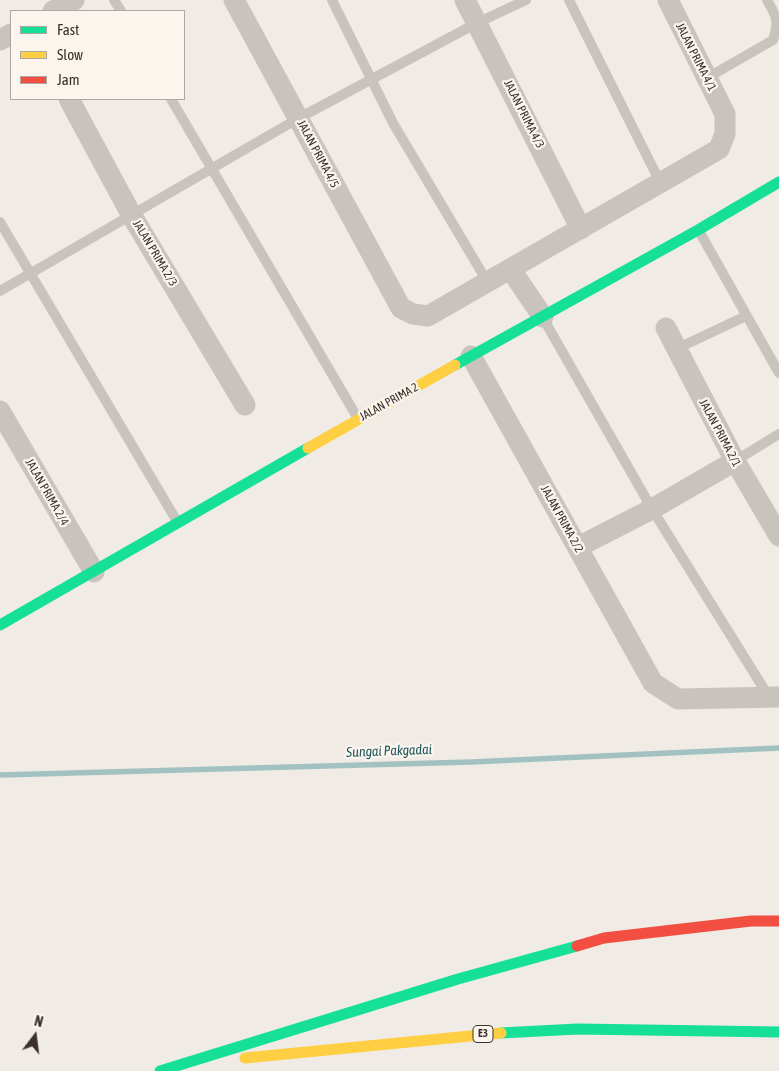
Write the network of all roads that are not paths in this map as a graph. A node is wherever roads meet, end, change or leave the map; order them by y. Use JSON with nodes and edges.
{"nodes":[{"id":1,"x":74,"y":0,"type":"edge"},
{"id":2,"x":234,"y":0,"type":"edge"},
{"id":3,"x":332,"y":0,"type":"edge"},
{"id":4,"x":465,"y":0,"type":"edge"},
{"id":5,"x":526,"y":0,"type":"edge"},
{"id":6,"x":569,"y":0,"type":"edge"},
{"id":7,"x":668,"y":0,"type":"edge"},
{"id":8,"x":767,"y":0,"type":"edge"},
{"id":9,"x":55,"y":10,"type":"edge"},
{"id":10,"x":477,"y":23,"type":"junction"},
{"id":11,"x":707,"y":78,"type":"junction"},
{"id":12,"x":371,"y":81,"type":"junction"},
{"id":13,"x":70,"y":100,"type":"edge"},
{"id":14,"x":171,"y":100,"type":"edge"},
{"id":15,"x":299,"y":118,"type":"junction"},
{"id":16,"x":211,"y":169,"type":"junction"},
{"id":17,"x":779,"y":182,"type":"edge"},
{"id":18,"x":661,"y":184,"type":"junction"},
{"id":19,"x":132,"y":216,"type":"junction"},
{"id":20,"x":0,"y":222,"type":"edge"},
{"id":21,"x":582,"y":229,"type":"junction"},
{"id":22,"x":698,"y":230,"type":"junction"},
{"id":23,"x":511,"y":270,"type":"junction"},
{"id":24,"x":30,"y":274,"type":"junction"},
{"id":25,"x":488,"y":283,"type":"junction"},
{"id":26,"x":0,"y":291,"type":"edge"},
{"id":27,"x":746,"y":316,"type":"junction"},
{"id":28,"x":543,"y":317,"type":"junction"},
{"id":29,"x":666,"y":328,"type":"dead end"},
{"id":30,"x":676,"y":349,"type":"junction"},
{"id":31,"x":471,"y":356,"type":"junction"},
{"id":32,"x":779,"y":373,"type":"edge"},
{"id":33,"x":246,"y":405,"type":"dead end"},
{"id":34,"x":0,"y":411,"type":"edge"},
{"id":35,"x":358,"y":419,"type":"junction"},
{"id":36,"x":779,"y":434,"type":"edge"},
{"id":37,"x":734,"y":461,"type":"junction"},
{"id":38,"x":652,"y":509,"type":"junction"},
{"id":39,"x":178,"y":523,"type":"junction"},
{"id":40,"x":779,"y":536,"type":"edge"},
{"id":41,"x":578,"y":547,"type":"junction"},
{"id":42,"x":94,"y":572,"type":"junction"},
{"id":43,"x":1,"y":622,"type":"edge"},
{"id":44,"x":774,"y":697,"type":"edge"},
{"id":45,"x":779,"y":921,"type":"edge"},
{"id":46,"x":779,"y":1032,"type":"edge"},
{"id":47,"x":189,"y":1064,"type":"junction"},
{"id":48,"x":160,"y":1071,"type":"edge"}],
"edges":[{"from":1,"to":9,"type":"street"},
{"from":2,"to":15,"type":"street","name":"JALAN PRIMA 4/5"},
{"from":3,"to":12,"type":"lane"},
{"from":4,"to":10,"type":"street","name":"JALAN PRIMA 4/3"},
{"from":5,"to":10,"type":"lane"},
{"from":6,"to":18,"type":"lane"},
{"from":7,"to":11,"type":"street","name":"JALAN PRIMA 4/1"},
{"from":8,"to":11,"type":"lane"},
{"from":10,"to":12,"type":"lane"},
{"from":10,"to":21,"type":"street","name":"JALAN PRIMA 4/3"},
{"from":11,"to":18,"type":"street","name":"JALAN PRIMA 4/1"},
{"from":12,"to":15,"type":"lane"},
{"from":12,"to":25,"type":"lane"},
{"from":13,"to":19,"type":"street","name":"JALAN PRIMA 2/3"},
{"from":14,"to":16,"type":"lane"},
{"from":15,"to":16,"type":"lane"},
{"from":15,"to":25,"type":"street","name":"JALAN PRIMA 4/5"},
{"from":16,"to":19,"type":"lane"},
{"from":16,"to":35,"type":"lane"},
{"from":17,"to":22,"type":"main road","name":"JALAN PRIMA 2"},
{"from":18,"to":21,"type":"street"},
{"from":19,"to":24,"type":"lane"},
{"from":19,"to":33,"type":"street","name":"JALAN PRIMA 2/3"},
{"from":20,"to":24,"type":"lane"},
{"from":21,"to":23,"type":"street"},
{"from":22,"to":27,"type":"lane"},
{"from":22,"to":28,"type":"main road","name":"JALAN PRIMA 2"},
{"from":23,"to":25,"type":"street"},
{"from":23,"to":28,"type":"street"},
{"from":24,"to":26,"type":"lane"},
{"from":24,"to":39,"type":"lane"},
{"from":27,"to":30,"type":"lane"},
{"from":27,"to":32,"type":"lane"},
{"from":28,"to":31,"type":"main road","name":"JALAN PRIMA 2"},
{"from":28,"to":38,"type":"lane"},
{"from":29,"to":30,"type":"street","name":"JALAN PRIMA 2/1"},
{"from":30,"to":37,"type":"street","name":"JALAN PRIMA 2/1"},
{"from":31,"to":35,"type":"main road","name":"JALAN PRIMA 2"},
{"from":31,"to":41,"type":"street","name":"JALAN PRIMA 2/2"},
{"from":34,"to":42,"type":"street","name":"JALAN PRIMA 2/4"},
{"from":35,"to":39,"type":"main road","name":"JALAN PRIMA 2"},
{"from":36,"to":37,"type":"lane"},
{"from":37,"to":38,"type":"street"},
{"from":37,"to":40,"type":"street","name":"JALAN PRIMA 2/1"},
{"from":38,"to":41,"type":"street"},
{"from":38,"to":44,"type":"lane"},
{"from":39,"to":42,"type":"main road","name":"JALAN PRIMA 2"},
{"from":41,"to":44,"type":"street","name":"JALAN PRIMA 2/2"},
{"from":42,"to":43,"type":"main road","name":"JALAN PRIMA 2"},
{"from":45,"to":47,"type":"main road"},
{"from":46,"to":47,"type":"main road","number":"E3"},
{"from":47,"to":48,"type":"main road","number":"E3"}]}
